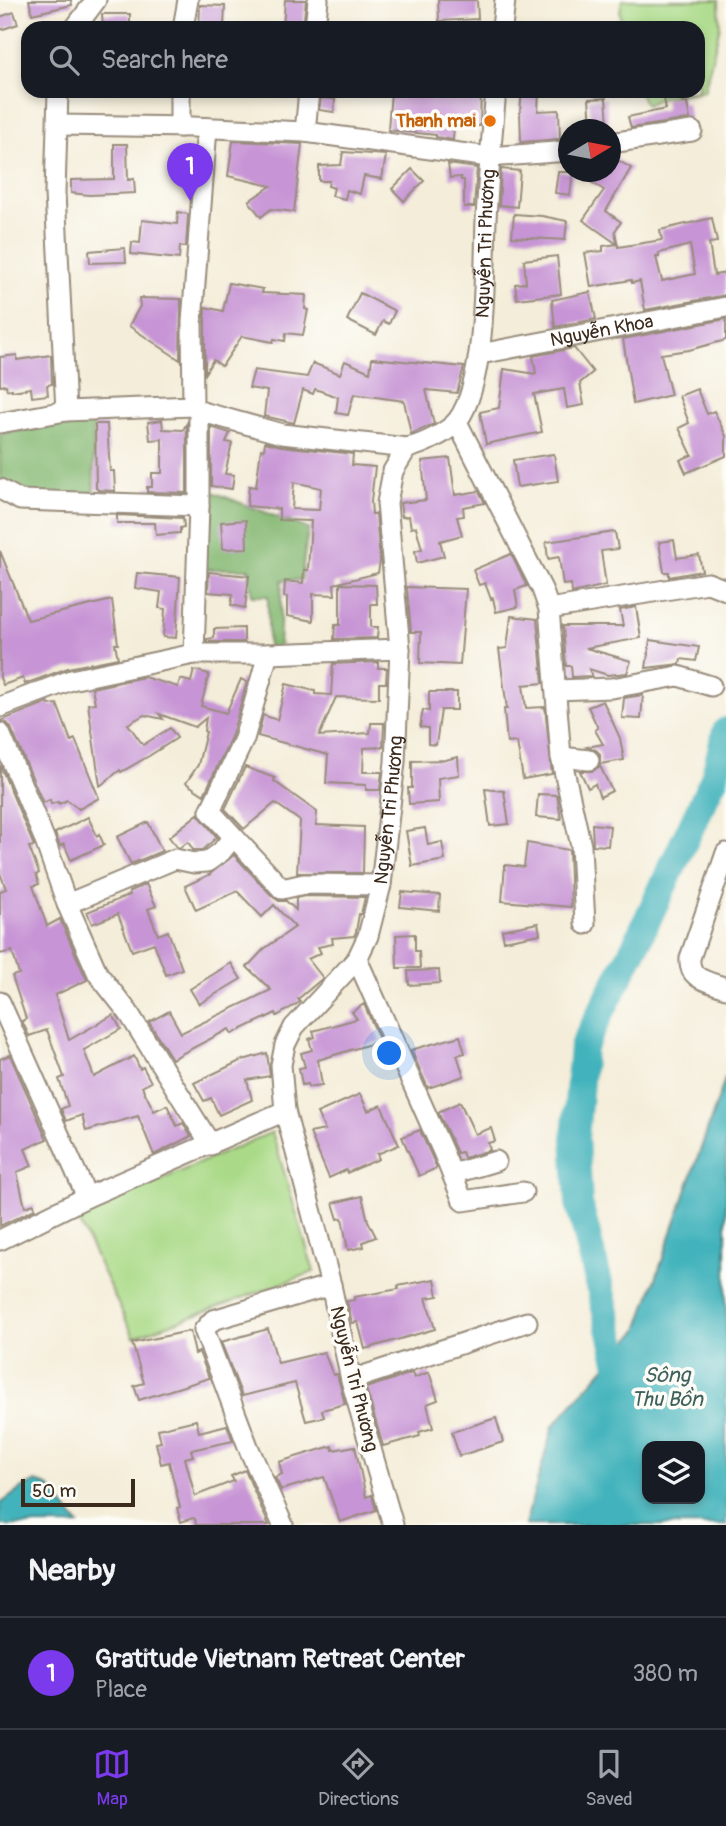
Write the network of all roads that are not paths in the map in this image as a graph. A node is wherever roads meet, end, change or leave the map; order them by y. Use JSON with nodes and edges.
{"nodes":[{"id":1,"x":96,"y":0,"type":"edge"},
{"id":2,"x":188,"y":0,"type":"edge"},
{"id":3,"x":318,"y":0,"type":"edge"},
{"id":4,"x":505,"y":0,"type":"edge"},
{"id":5,"x":80,"y":21,"type":"edge"},
{"id":6,"x":184,"y":21,"type":"edge"},
{"id":7,"x":316,"y":21,"type":"edge"},
{"id":8,"x":503,"y":21,"type":"edge"},
{"id":9,"x":58,"y":98,"type":"edge"},
{"id":10,"x":180,"y":98,"type":"edge"},
{"id":11,"x":308,"y":98,"type":"edge"},
{"id":12,"x":495,"y":98,"type":"edge"},
{"id":13,"x":58,"y":125,"type":"junction"},
{"id":14,"x":180,"y":127,"type":"junction"},
{"id":15,"x":207,"y":128,"type":"junction"},
{"id":16,"x":692,"y":131,"type":"dead end"},
{"id":17,"x":305,"y":132,"type":"junction"},
{"id":18,"x":621,"y":142,"type":"edge"},
{"id":19,"x":558,"y":152,"type":"edge"},
{"id":20,"x":489,"y":157,"type":"junction"},
{"id":21,"x":726,"y":307,"type":"edge"},
{"id":22,"x":480,"y":354,"type":"junction"},
{"id":23,"x":196,"y":408,"type":"junction"},
{"id":24,"x":66,"y":411,"type":"junction"},
{"id":25,"x":457,"y":422,"type":"junction"},
{"id":26,"x":0,"y":423,"type":"edge"},
{"id":27,"x":407,"y":448,"type":"junction"},
{"id":28,"x":0,"y":489,"type":"edge"},
{"id":29,"x":199,"y":506,"type":"junction"},
{"id":30,"x":726,"y":590,"type":"edge"},
{"id":31,"x":549,"y":609,"type":"junction"},
{"id":32,"x":400,"y":649,"type":"junction"},
{"id":33,"x":194,"y":653,"type":"junction"},
{"id":34,"x":268,"y":654,"type":"junction"},
{"id":35,"x":711,"y":686,"type":"dead end"},
{"id":36,"x":556,"y":690,"type":"junction"},
{"id":37,"x":0,"y":707,"type":"edge"},
{"id":38,"x":0,"y":733,"type":"edge"},
{"id":39,"x":561,"y":757,"type":"junction"},
{"id":40,"x":589,"y":760,"type":"dead end"},
{"id":41,"x":233,"y":837,"type":"junction"},
{"id":42,"x":726,"y":853,"type":"edge"},
{"id":43,"x":381,"y":885,"type":"junction"},
{"id":44,"x":720,"y":897,"type":"edge"},
{"id":45,"x":67,"y":904,"type":"junction"},
{"id":46,"x":585,"y":924,"type":"dead end"},
{"id":47,"x":357,"y":958,"type":"junction"},
{"id":48,"x":726,"y":988,"type":"edge"},
{"id":49,"x":0,"y":1002,"type":"edge"},
{"id":50,"x":285,"y":1111,"type":"junction"},
{"id":51,"x":211,"y":1145,"type":"junction"},
{"id":52,"x":496,"y":1161,"type":"dead end"},
{"id":53,"x":452,"y":1174,"type":"junction"},
{"id":54,"x":523,"y":1192,"type":"dead end"},
{"id":55,"x":87,"y":1197,"type":"junction"},
{"id":56,"x":0,"y":1240,"type":"edge"},
{"id":57,"x":331,"y":1285,"type":"junction"},
{"id":58,"x":527,"y":1322,"type":"dead end"},
{"id":59,"x":351,"y":1380,"type":"junction"},
{"id":60,"x":283,"y":1525,"type":"edge"},
{"id":61,"x":393,"y":1525,"type":"edge"}],
"edges":[{"from":1,"to":5,"type":"street"},
{"from":2,"to":6,"type":"street"},
{"from":3,"to":7,"type":"street"},
{"from":4,"to":8,"type":"street"},
{"from":9,"to":13,"type":"street"},
{"from":10,"to":14,"type":"street"},
{"from":11,"to":17,"type":"street"},
{"from":12,"to":20,"type":"street","name":"Nguyễn Tri Phương"},
{"from":13,"to":14,"type":"street"},
{"from":13,"to":24,"type":"street"},
{"from":14,"to":15,"type":"street"},
{"from":15,"to":17,"type":"street"},
{"from":15,"to":23,"type":"street"},
{"from":16,"to":18,"type":"street"},
{"from":17,"to":20,"type":"street"},
{"from":19,"to":20,"type":"street"},
{"from":20,"to":22,"type":"street","name":"Nguyễn Tri Phương"},
{"from":21,"to":22,"type":"street","name":"Nguyễn Khoa"},
{"from":22,"to":25,"type":"street","name":"Nguyễn Tri Phương"},
{"from":23,"to":24,"type":"street"},
{"from":23,"to":27,"type":"street"},
{"from":23,"to":29,"type":"street"},
{"from":24,"to":26,"type":"street"},
{"from":25,"to":27,"type":"street"},
{"from":25,"to":31,"type":"street"},
{"from":27,"to":32,"type":"street","name":"Nguyễn Tri Phương"},
{"from":28,"to":29,"type":"street"},
{"from":29,"to":33,"type":"street"},
{"from":30,"to":31,"type":"street"},
{"from":31,"to":36,"type":"street"},
{"from":32,"to":34,"type":"street"},
{"from":32,"to":43,"type":"street","name":"Nguyễn Tri Phương"},
{"from":33,"to":34,"type":"street"},
{"from":33,"to":37,"type":"street"},
{"from":34,"to":41,"type":"street"},
{"from":35,"to":36,"type":"street"},
{"from":36,"to":39,"type":"street"},
{"from":38,"to":45,"type":"street"},
{"from":39,"to":40,"type":"street"},
{"from":39,"to":46,"type":"street"},
{"from":41,"to":43,"type":"street"},
{"from":41,"to":45,"type":"street"},
{"from":42,"to":44,"type":"street"},
{"from":43,"to":47,"type":"street","name":"Nguyễn Tri Phương"},
{"from":44,"to":48,"type":"street"},
{"from":45,"to":51,"type":"street"},
{"from":47,"to":50,"type":"street","name":"Nguyễn Tri Phương"},
{"from":47,"to":53,"type":"street"},
{"from":49,"to":55,"type":"street"},
{"from":50,"to":51,"type":"street"},
{"from":50,"to":57,"type":"street","name":"Nguyễn Tri Phương"},
{"from":51,"to":55,"type":"street"},
{"from":52,"to":53,"type":"street"},
{"from":53,"to":54,"type":"street"},
{"from":55,"to":56,"type":"street"},
{"from":57,"to":59,"type":"street","name":"Nguyễn Tri Phương"},
{"from":57,"to":60,"type":"street"},
{"from":58,"to":59,"type":"street"},
{"from":59,"to":61,"type":"street","name":"Nguyễn Tri Phương"}]}
